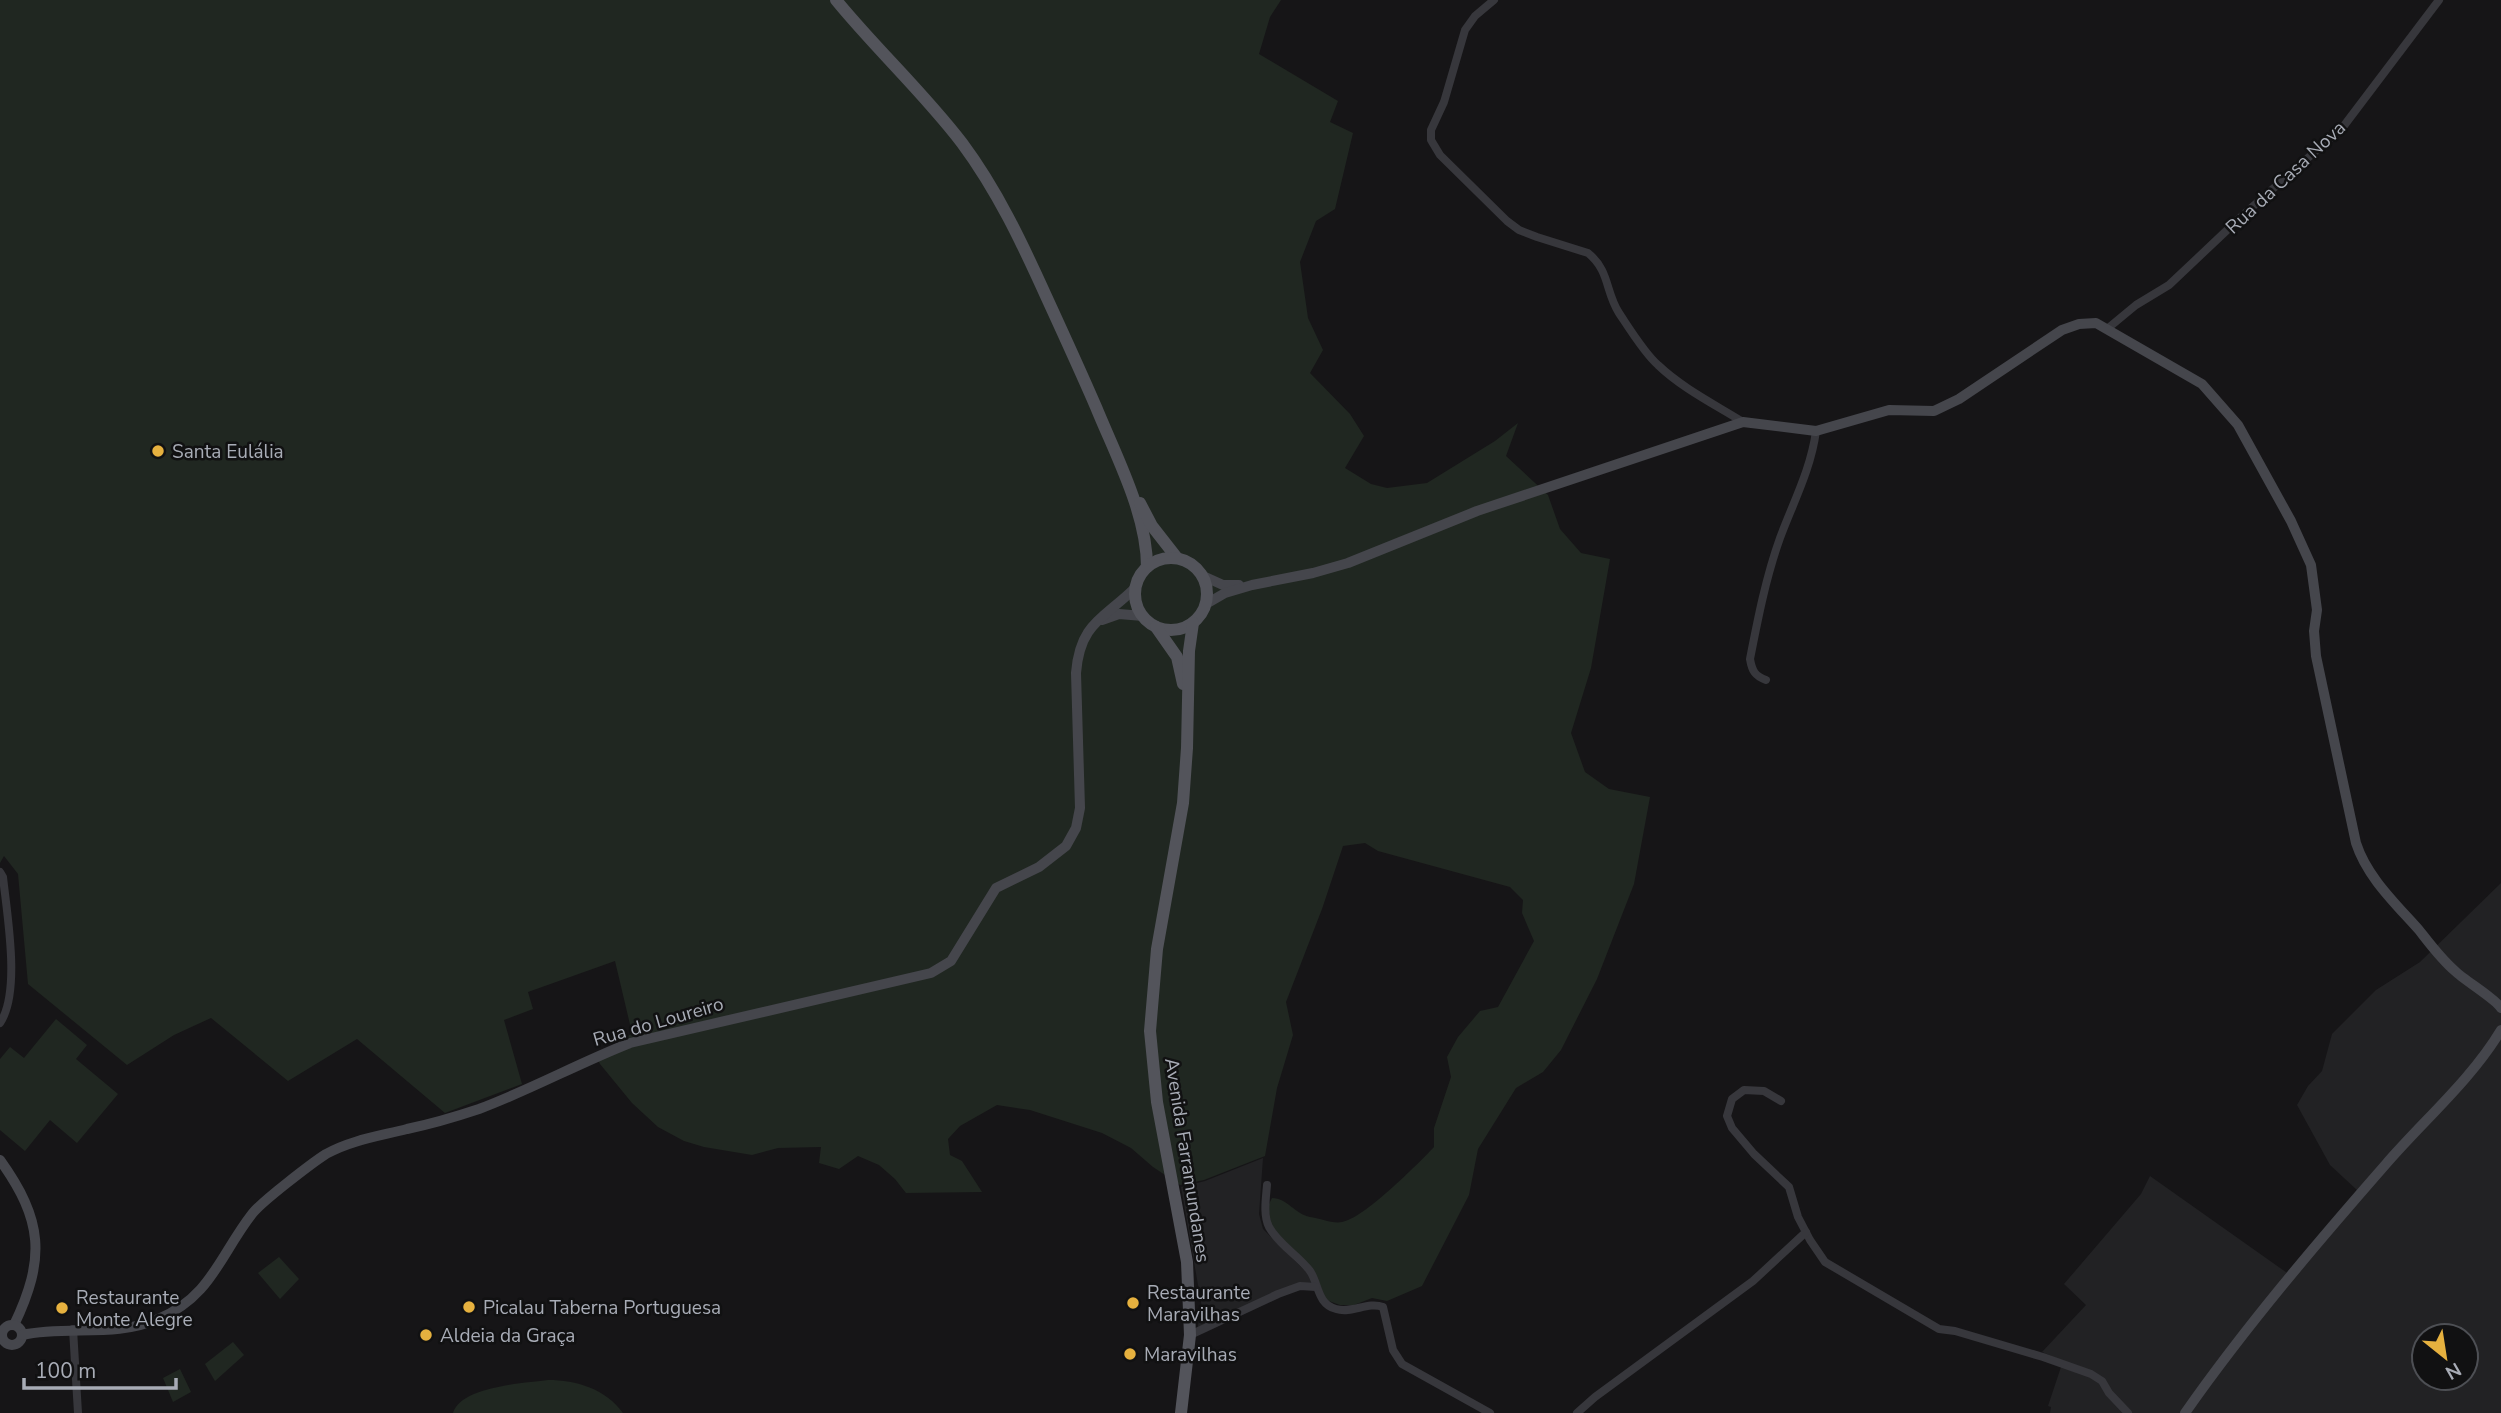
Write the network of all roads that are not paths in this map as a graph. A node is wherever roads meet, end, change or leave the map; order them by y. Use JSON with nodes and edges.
{"nodes":[{"id":1,"x":836,"y":0,"type":"edge"},
{"id":2,"x":1494,"y":0,"type":"edge"},
{"id":3,"x":2439,"y":0,"type":"edge"},
{"id":4,"x":2107,"y":329,"type":"junction"},
{"id":5,"x":1743,"y":422,"type":"junction"},
{"id":6,"x":1816,"y":431,"type":"junction"},
{"id":7,"x":1119,"y":462,"type":"junction"},
{"id":8,"x":1177,"y":558,"type":"junction"},
{"id":9,"x":1146,"y":568,"type":"junction"},
{"id":10,"x":1203,"y":576,"type":"junction"},
{"id":11,"x":1252,"y":585,"type":"junction"},
{"id":12,"x":1136,"y":587,"type":"junction"},
{"id":13,"x":1206,"y":604,"type":"junction"},
{"id":14,"x":1143,"y":616,"type":"junction"},
{"id":15,"x":1193,"y":623,"type":"junction"},
{"id":16,"x":1091,"y":627,"type":"junction"},
{"id":17,"x":1156,"y":627,"type":"junction"},
{"id":18,"x":1766,"y":680,"type":"dead end"},
{"id":19,"x":1188,"y":705,"type":"junction"},
{"id":20,"x":0,"y":872,"type":"edge"},
{"id":21,"x":2501,"y":1008,"type":"edge"},
{"id":22,"x":0,"y":1023,"type":"edge"},
{"id":23,"x":2501,"y":1030,"type":"edge"},
{"id":24,"x":1781,"y":1101,"type":"dead end"},
{"id":25,"x":0,"y":1160,"type":"edge"},
{"id":26,"x":1267,"y":1185,"type":"dead end"},
{"id":27,"x":1806,"y":1232,"type":"junction"},
{"id":28,"x":1316,"y":1287,"type":"junction"},
{"id":29,"x":14,"y":1325,"type":"junction"},
{"id":30,"x":73,"y":1329,"type":"junction"},
{"id":31,"x":1,"y":1331,"type":"edge"},
{"id":32,"x":22,"y":1335,"type":"junction"},
{"id":33,"x":1190,"y":1335,"type":"junction"},
{"id":34,"x":3,"y":1348,"type":"edge"},
{"id":35,"x":78,"y":1413,"type":"edge"},
{"id":36,"x":1181,"y":1413,"type":"edge"},
{"id":37,"x":1490,"y":1413,"type":"edge"},
{"id":38,"x":1577,"y":1413,"type":"edge"},
{"id":39,"x":2128,"y":1413,"type":"edge"},
{"id":40,"x":2185,"y":1413,"type":"edge"}],
"edges":[{"from":1,"to":7,"type":"main road"},
{"from":2,"to":5,"type":"street"},
{"from":3,"to":4,"type":"street","name":"Rua da Casa Nova"},
{"from":4,"to":6,"type":"street"},
{"from":4,"to":21,"type":"street"},
{"from":5,"to":6,"type":"street"},
{"from":5,"to":11,"type":"street"},
{"from":6,"to":18,"type":"street"},
{"from":7,"to":8,"type":"main road"},
{"from":7,"to":9,"type":"main road"},
{"from":8,"to":9,"type":"main road"},
{"from":8,"to":10,"type":"main road"},
{"from":9,"to":12,"type":"main road"},
{"from":10,"to":11,"type":"street"},
{"from":10,"to":13,"type":"main road"},
{"from":11,"to":13,"type":"street"},
{"from":12,"to":14,"type":"main road"},
{"from":12,"to":16,"type":"street","name":"Rua do Loureiro"},
{"from":13,"to":15,"type":"main road"},
{"from":14,"to":16,"type":"street"},
{"from":14,"to":17,"type":"main road"},
{"from":15,"to":17,"type":"main road"},
{"from":15,"to":19,"type":"main road"},
{"from":16,"to":30,"type":"street","name":"Rua do Loureiro"},
{"from":17,"to":19,"type":"main road"},
{"from":19,"to":33,"type":"main road","name":"Avenida Farramundanes"},
{"from":20,"to":22,"type":"street"},
{"from":23,"to":40,"type":"street"},
{"from":24,"to":27,"type":"street"},
{"from":25,"to":29,"type":"street"},
{"from":26,"to":28,"type":"street"},
{"from":27,"to":38,"type":"street"},
{"from":27,"to":39,"type":"street"},
{"from":28,"to":33,"type":"street"},
{"from":28,"to":37,"type":"street"},
{"from":29,"to":31,"type":"street"},
{"from":29,"to":32,"type":"street"},
{"from":30,"to":32,"type":"street","name":"Rua do Loureiro"},
{"from":30,"to":35,"type":"street"},
{"from":31,"to":34,"type":"street"},
{"from":32,"to":34,"type":"street"},
{"from":33,"to":36,"type":"main road","name":"Avenida Farramundanes"}]}
